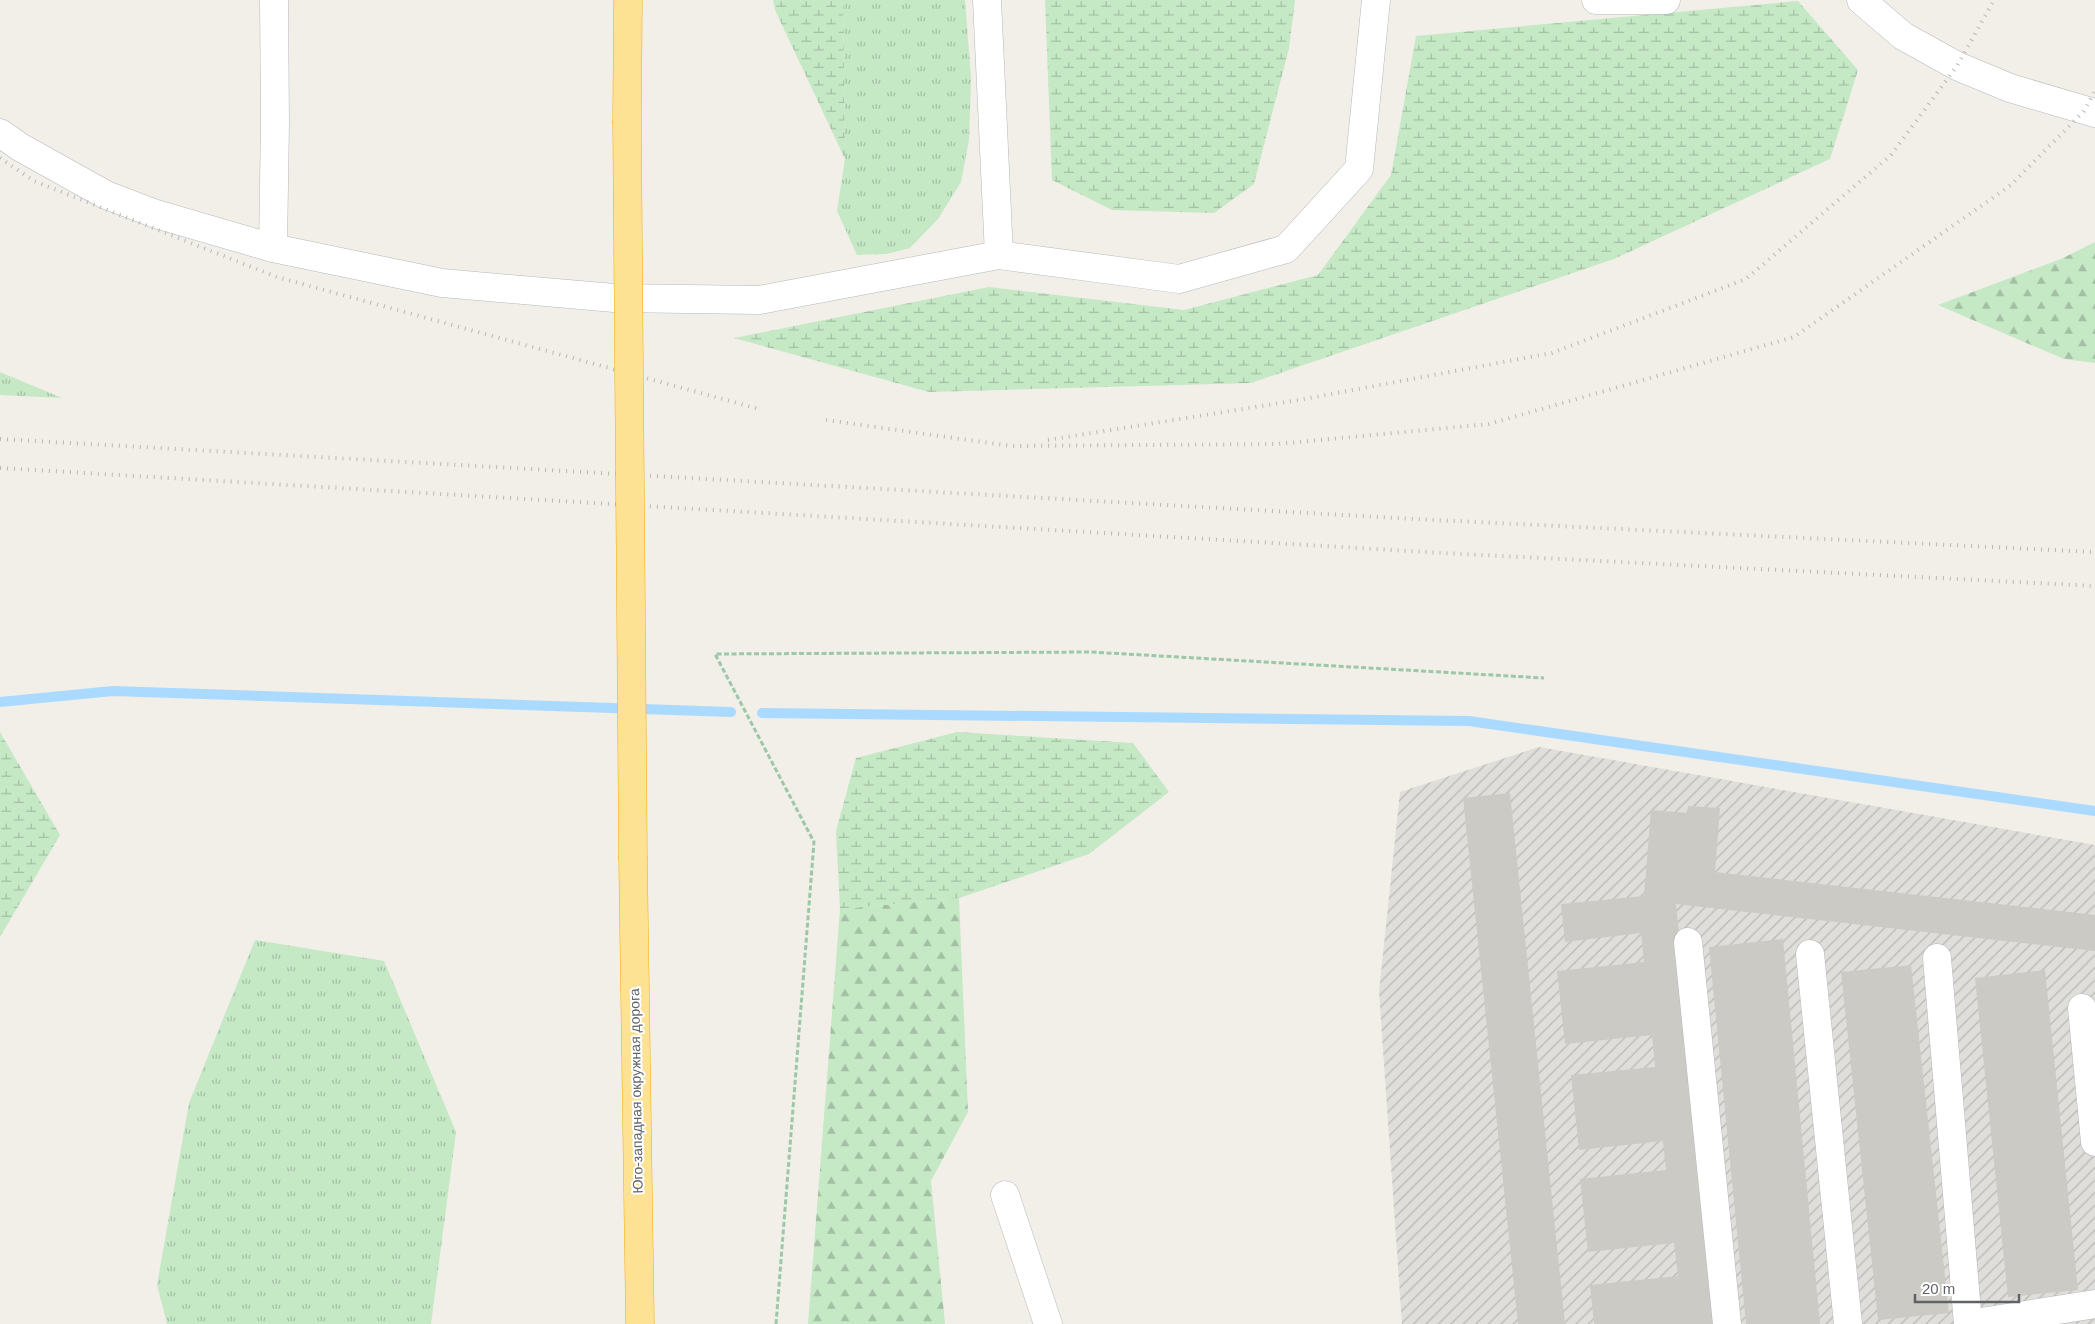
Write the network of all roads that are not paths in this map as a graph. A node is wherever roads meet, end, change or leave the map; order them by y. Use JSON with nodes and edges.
{"nodes":[{"id":1,"x":274,"y":0,"type":"edge"},
{"id":2,"x":628,"y":0,"type":"edge"},
{"id":3,"x":987,"y":0,"type":"edge"},
{"id":4,"x":1376,"y":0,"type":"edge"},
{"id":5,"x":1596,"y":0,"type":"edge"},
{"id":6,"x":1666,"y":0,"type":"edge"},
{"id":7,"x":1861,"y":0,"type":"edge"},
{"id":8,"x":2095,"y":113,"type":"edge"},
{"id":9,"x":0,"y":133,"type":"edge"},
{"id":10,"x":274,"y":248,"type":"junction"},
{"id":11,"x":999,"y":255,"type":"junction"},
{"id":12,"x":1688,"y":942,"type":"dead end"},
{"id":13,"x":1810,"y":954,"type":"dead end"},
{"id":14,"x":1937,"y":958,"type":"dead end"},
{"id":15,"x":2082,"y":1008,"type":"dead end"},
{"id":16,"x":2095,"y":1142,"type":"edge"},
{"id":17,"x":1006,"y":1195,"type":"dead end"},
{"id":18,"x":2095,"y":1304,"type":"edge"},
{"id":19,"x":640,"y":1324,"type":"edge"},
{"id":20,"x":1048,"y":1324,"type":"edge"},
{"id":21,"x":1727,"y":1324,"type":"edge"},
{"id":22,"x":1848,"y":1324,"type":"edge"},
{"id":23,"x":1969,"y":1324,"type":"edge"}],
"edges":[{"from":1,"to":10,"type":"street"},
{"from":2,"to":19,"type":"highway","name":"Юго-западная окружная дорога","bridge":true},
{"from":3,"to":11,"type":"street"},
{"from":4,"to":11,"type":"street"},
{"from":5,"to":6,"type":"street"},
{"from":7,"to":8,"type":"street"},
{"from":9,"to":10,"type":"street"},
{"from":10,"to":11,"type":"street"},
{"from":12,"to":21,"type":"street"},
{"from":13,"to":22,"type":"street"},
{"from":14,"to":23,"type":"street"},
{"from":15,"to":16,"type":"street"},
{"from":17,"to":20,"type":"street"},
{"from":18,"to":23,"type":"street"}]}
